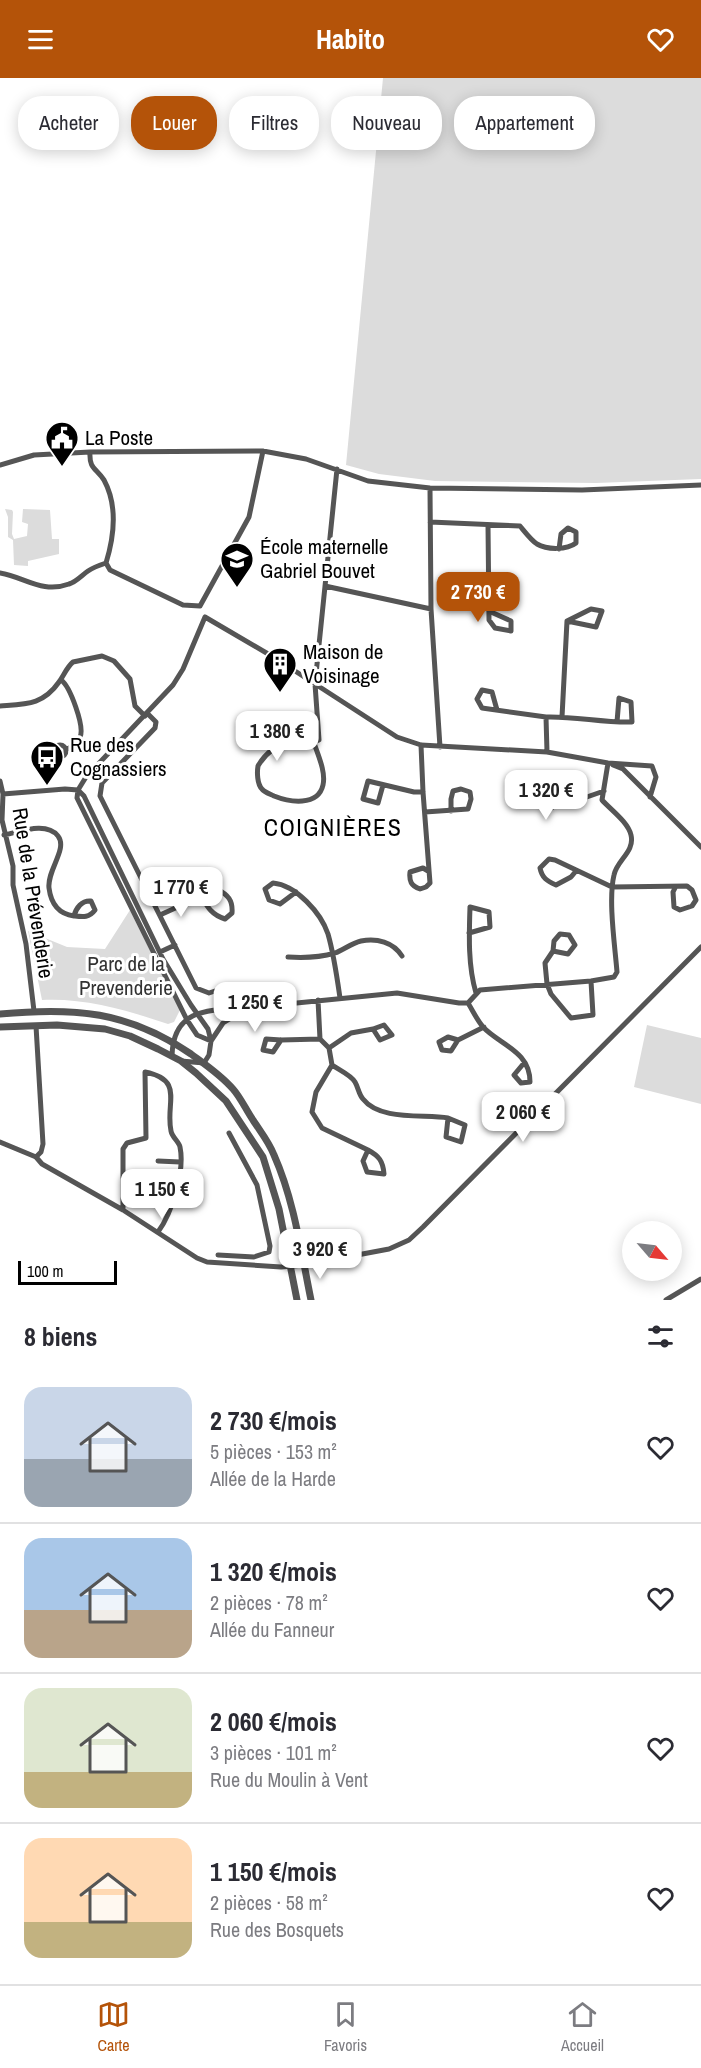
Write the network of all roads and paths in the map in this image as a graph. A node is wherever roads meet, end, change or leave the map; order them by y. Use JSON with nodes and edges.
{"nodes":[{"id":1,"x":262,"y":451,"type":"junction"},
{"id":2,"x":90,"y":453,"type":"junction"},
{"id":3,"x":0,"y":465,"type":"edge"},
{"id":4,"x":337,"y":469,"type":"junction"},
{"id":5,"x":701,"y":485,"type":"edge"},
{"id":6,"x":430,"y":488,"type":"junction"},
{"id":7,"x":430,"y":522,"type":"junction"},
{"id":8,"x":488,"y":525,"type":"junction"},
{"id":9,"x":560,"y":549,"type":"dead end"},
{"id":10,"x":106,"y":563,"type":"junction"},
{"id":11,"x":0,"y":573,"type":"edge"},
{"id":12,"x":325,"y":586,"type":"junction"},
{"id":13,"x":200,"y":606,"type":"junction"},
{"id":14,"x":431,"y":609,"type":"junction"},
{"id":15,"x":490,"y":612,"type":"junction"},
{"id":16,"x":205,"y":617,"type":"junction"},
{"id":17,"x":567,"y":621,"type":"junction"},
{"id":18,"x":61,"y":680,"type":"junction"},
{"id":19,"x":315,"y":684,"type":"junction"},
{"id":20,"x":0,"y":706,"type":"edge"},
{"id":21,"x":497,"y":710,"type":"dead end"},
{"id":22,"x":146,"y":714,"type":"junction"},
{"id":23,"x":546,"y":717,"type":"junction"},
{"id":24,"x":562,"y":717,"type":"junction"},
{"id":25,"x":616,"y":722,"type":"junction"},
{"id":26,"x":314,"y":743,"type":"junction"},
{"id":27,"x":421,"y":745,"type":"junction"},
{"id":28,"x":440,"y":747,"type":"junction"},
{"id":29,"x":66,"y":750,"type":"dead end"},
{"id":30,"x":547,"y":753,"type":"junction"},
{"id":31,"x":608,"y":763,"type":"junction"},
{"id":32,"x":0,"y":781,"type":"edge"},
{"id":33,"x":383,"y":785,"type":"junction"},
{"id":34,"x":78,"y":790,"type":"junction"},
{"id":35,"x":604,"y":791,"type":"junction"},
{"id":36,"x":423,"y":792,"type":"junction"},
{"id":37,"x":3,"y":794,"type":"junction"},
{"id":38,"x":650,"y":797,"type":"junction"},
{"id":39,"x":556,"y":803,"type":"dead end"},
{"id":40,"x":451,"y":811,"type":"junction"},
{"id":41,"x":425,"y":812,"type":"junction"},
{"id":42,"x":116,"y":828,"type":"junction"},
{"id":43,"x":102,"y":834,"type":"junction"},
{"id":44,"x":4,"y":835,"type":"junction"},
{"id":45,"x":701,"y":847,"type":"edge"},
{"id":46,"x":428,"y":871,"type":"junction"},
{"id":47,"x":576,"y":871,"type":"junction"},
{"id":48,"x":612,"y":887,"type":"junction"},
{"id":49,"x":675,"y":888,"type":"junction"},
{"id":50,"x":296,"y":892,"type":"junction"},
{"id":51,"x":201,"y":896,"type":"junction"},
{"id":52,"x":160,"y":915,"type":"junction"},
{"id":53,"x":74,"y":916,"type":"dead end"},
{"id":54,"x":469,"y":933,"type":"junction"},
{"id":55,"x":175,"y":945,"type":"junction"},
{"id":56,"x":701,"y":947,"type":"edge"},
{"id":57,"x":553,"y":951,"type":"junction"},
{"id":58,"x":160,"y":952,"type":"junction"},
{"id":59,"x":333,"y":953,"type":"junction"},
{"id":60,"x":402,"y":956,"type":"dead end"},
{"id":61,"x":288,"y":957,"type":"dead end"},
{"id":62,"x":591,"y":981,"type":"junction"},
{"id":63,"x":547,"y":984,"type":"junction"},
{"id":64,"x":215,"y":992,"type":"dead end"},
{"id":65,"x":476,"y":993,"type":"junction"},
{"id":66,"x":340,"y":999,"type":"junction"},
{"id":67,"x":318,"y":1000,"type":"junction"},
{"id":68,"x":468,"y":1003,"type":"junction"},
{"id":69,"x":246,"y":1008,"type":"junction"},
{"id":70,"x":34,"y":1011,"type":"junction"},
{"id":71,"x":0,"y":1014,"type":"edge"},
{"id":72,"x":197,"y":1014,"type":"junction"},
{"id":73,"x":188,"y":1020,"type":"junction"},
{"id":74,"x":36,"y":1026,"type":"junction"},
{"id":75,"x":0,"y":1027,"type":"edge"},
{"id":76,"x":484,"y":1027,"type":"junction"},
{"id":77,"x":373,"y":1029,"type":"dead end"},
{"id":78,"x":320,"y":1039,"type":"junction"},
{"id":79,"x":281,"y":1040,"type":"dead end"},
{"id":80,"x":458,"y":1040,"type":"dead end"},
{"id":81,"x":211,"y":1041,"type":"junction"},
{"id":82,"x":172,"y":1042,"type":"junction"},
{"id":83,"x":330,"y":1048,"type":"junction"},
{"id":84,"x":172,"y":1056,"type":"junction"},
{"id":85,"x":182,"y":1061,"type":"junction"},
{"id":86,"x":204,"y":1063,"type":"junction"},
{"id":87,"x":524,"y":1063,"type":"dead end"},
{"id":88,"x":332,"y":1065,"type":"junction"},
{"id":89,"x":448,"y":1118,"type":"junction"},
{"id":90,"x":229,"y":1133,"type":"dead end"},
{"id":91,"x":0,"y":1142,"type":"edge"},
{"id":92,"x":368,"y":1150,"type":"junction"},
{"id":93,"x":36,"y":1157,"type":"junction"},
{"id":94,"x":158,"y":1161,"type":"dead end"},
{"id":95,"x":180,"y":1162,"type":"junction"},
{"id":96,"x":123,"y":1210,"type":"junction"},
{"id":97,"x":158,"y":1232,"type":"junction"},
{"id":98,"x":218,"y":1255,"type":"dead end"},
{"id":99,"x":254,"y":1257,"type":"junction"},
{"id":100,"x":253,"y":1265,"type":"junction"},
{"id":101,"x":304,"y":1265,"type":"junction"},
{"id":102,"x":291,"y":1267,"type":"junction"},
{"id":103,"x":701,"y":1279,"type":"edge"},
{"id":104,"x":297,"y":1300,"type":"edge"},
{"id":105,"x":311,"y":1300,"type":"edge"},
{"id":106,"x":666,"y":1300,"type":"edge"}],
"edges":[{"from":1,"to":2,"type":"street"},
{"from":1,"to":4,"type":"street"},
{"from":1,"to":13,"type":"street"},
{"from":2,"to":3,"type":"street"},
{"from":2,"to":10,"type":"street"},
{"from":4,"to":6,"type":"street"},
{"from":4,"to":12,"type":"street"},
{"from":5,"to":6,"type":"street"},
{"from":6,"to":7,"type":"street"},
{"from":7,"to":8,"type":"street"},
{"from":7,"to":14,"type":"street"},
{"from":8,"to":9,"type":"street"},
{"from":8,"to":15,"type":"street"},
{"from":10,"to":11,"type":"street"},
{"from":10,"to":13,"type":"street"},
{"from":12,"to":14,"type":"street"},
{"from":12,"to":19,"type":"street"},
{"from":13,"to":16,"type":"street"},
{"from":14,"to":28,"type":"street"},
{"from":15,"to":15,"type":"street"},
{"from":16,"to":19,"type":"street"},
{"from":16,"to":22,"type":"street"},
{"from":17,"to":17,"type":"street"},
{"from":17,"to":24,"type":"street"},
{"from":18,"to":20,"type":"street"},
{"from":18,"to":22,"type":"street"},
{"from":18,"to":29,"type":"street"},
{"from":19,"to":26,"type":"street"},
{"from":19,"to":27,"type":"street"},
{"from":21,"to":23,"type":"street"},
{"from":22,"to":34,"type":"street"},
{"from":22,"to":42,"type":"street"},
{"from":23,"to":24,"type":"street"},
{"from":23,"to":30,"type":"street"},
{"from":24,"to":25,"type":"street"},
{"from":25,"to":25,"type":"street"},
{"from":26,"to":26,"type":"street"},
{"from":27,"to":28,"type":"street"},
{"from":27,"to":36,"type":"street"},
{"from":28,"to":30,"type":"street"},
{"from":30,"to":31,"type":"street"},
{"from":31,"to":35,"type":"street"},
{"from":31,"to":38,"type":"street"},
{"from":31,"to":38,"type":"street"},
{"from":32,"to":37,"type":"street","name":"Rue de la Prévenderie"},
{"from":33,"to":33,"type":"street"},
{"from":33,"to":36,"type":"street"},
{"from":34,"to":37,"type":"street"},
{"from":34,"to":43,"type":"street"},
{"from":34,"to":73,"type":"street"},
{"from":35,"to":39,"type":"street"},
{"from":35,"to":48,"type":"street"},
{"from":36,"to":41,"type":"street"},
{"from":37,"to":44,"type":"street","name":"Rue de la Prévenderie"},
{"from":38,"to":45,"type":"street"},
{"from":40,"to":40,"type":"street"},
{"from":40,"to":41,"type":"street"},
{"from":41,"to":46,"type":"street"},
{"from":42,"to":43,"type":"street"},
{"from":42,"to":52,"type":"street"},
{"from":43,"to":58,"type":"street"},
{"from":44,"to":53,"type":"street"},
{"from":44,"to":70,"type":"street","name":"Rue de la Prévenderie"},
{"from":46,"to":46,"type":"street"},
{"from":47,"to":47,"type":"street"},
{"from":47,"to":48,"type":"street"},
{"from":48,"to":49,"type":"street"},
{"from":48,"to":62,"type":"street"},
{"from":49,"to":49,"type":"street"},
{"from":50,"to":50,"type":"street"},
{"from":50,"to":59,"type":"street"},
{"from":51,"to":51,"type":"street"},
{"from":51,"to":52,"type":"street"},
{"from":52,"to":55,"type":"street"},
{"from":54,"to":54,"type":"street"},
{"from":54,"to":65,"type":"street"},
{"from":55,"to":58,"type":"street"},
{"from":55,"to":64,"type":"street"},
{"from":56,"to":101,"type":"street"},
{"from":57,"to":57,"type":"street"},
{"from":57,"to":63,"type":"street"},
{"from":58,"to":72,"type":"street"},
{"from":59,"to":60,"type":"street"},
{"from":59,"to":61,"type":"street"},
{"from":59,"to":66,"type":"street"},
{"from":62,"to":63,"type":"street"},
{"from":62,"to":63,"type":"street"},
{"from":63,"to":65,"type":"street"},
{"from":65,"to":68,"type":"street"},
{"from":66,"to":67,"type":"street"},
{"from":66,"to":68,"type":"street"},
{"from":67,"to":69,"type":"street"},
{"from":67,"to":78,"type":"street"},
{"from":68,"to":76,"type":"street"},
{"from":69,"to":72,"type":"street"},
{"from":69,"to":81,"type":"street"},
{"from":70,"to":71,"type":"street"},
{"from":70,"to":82,"type":"street"},
{"from":72,"to":73,"type":"street"},
{"from":72,"to":81,"type":"street"},
{"from":73,"to":81,"type":"street"},
{"from":73,"to":82,"type":"street"},
{"from":74,"to":75,"type":"street"},
{"from":74,"to":84,"type":"street"},
{"from":74,"to":93,"type":"street"},
{"from":76,"to":80,"type":"street"},
{"from":76,"to":87,"type":"street"},
{"from":77,"to":83,"type":"street"},
{"from":78,"to":79,"type":"street"},
{"from":78,"to":83,"type":"street"},
{"from":81,"to":86,"type":"street"},
{"from":82,"to":84,"type":"street"},
{"from":82,"to":86,"type":"street"},
{"from":83,"to":88,"type":"street"},
{"from":84,"to":85,"type":"street"},
{"from":85,"to":86,"type":"street"},
{"from":85,"to":102,"type":"street"},
{"from":86,"to":101,"type":"street"},
{"from":88,"to":89,"type":"street"},
{"from":88,"to":92,"type":"street"},
{"from":89,"to":89,"type":"street"},
{"from":90,"to":99,"type":"street"},
{"from":91,"to":93,"type":"street"},
{"from":92,"to":92,"type":"street"},
{"from":93,"to":96,"type":"street"},
{"from":94,"to":95,"type":"street"},
{"from":95,"to":96,"type":"street"},
{"from":95,"to":97,"type":"street"},
{"from":96,"to":97,"type":"street"},
{"from":97,"to":100,"type":"street"},
{"from":98,"to":99,"type":"street"},
{"from":99,"to":100,"type":"street"},
{"from":100,"to":102,"type":"street"},
{"from":101,"to":102,"type":"street"},
{"from":101,"to":105,"type":"street"},
{"from":102,"to":104,"type":"street"},
{"from":103,"to":106,"type":"street"}]}
